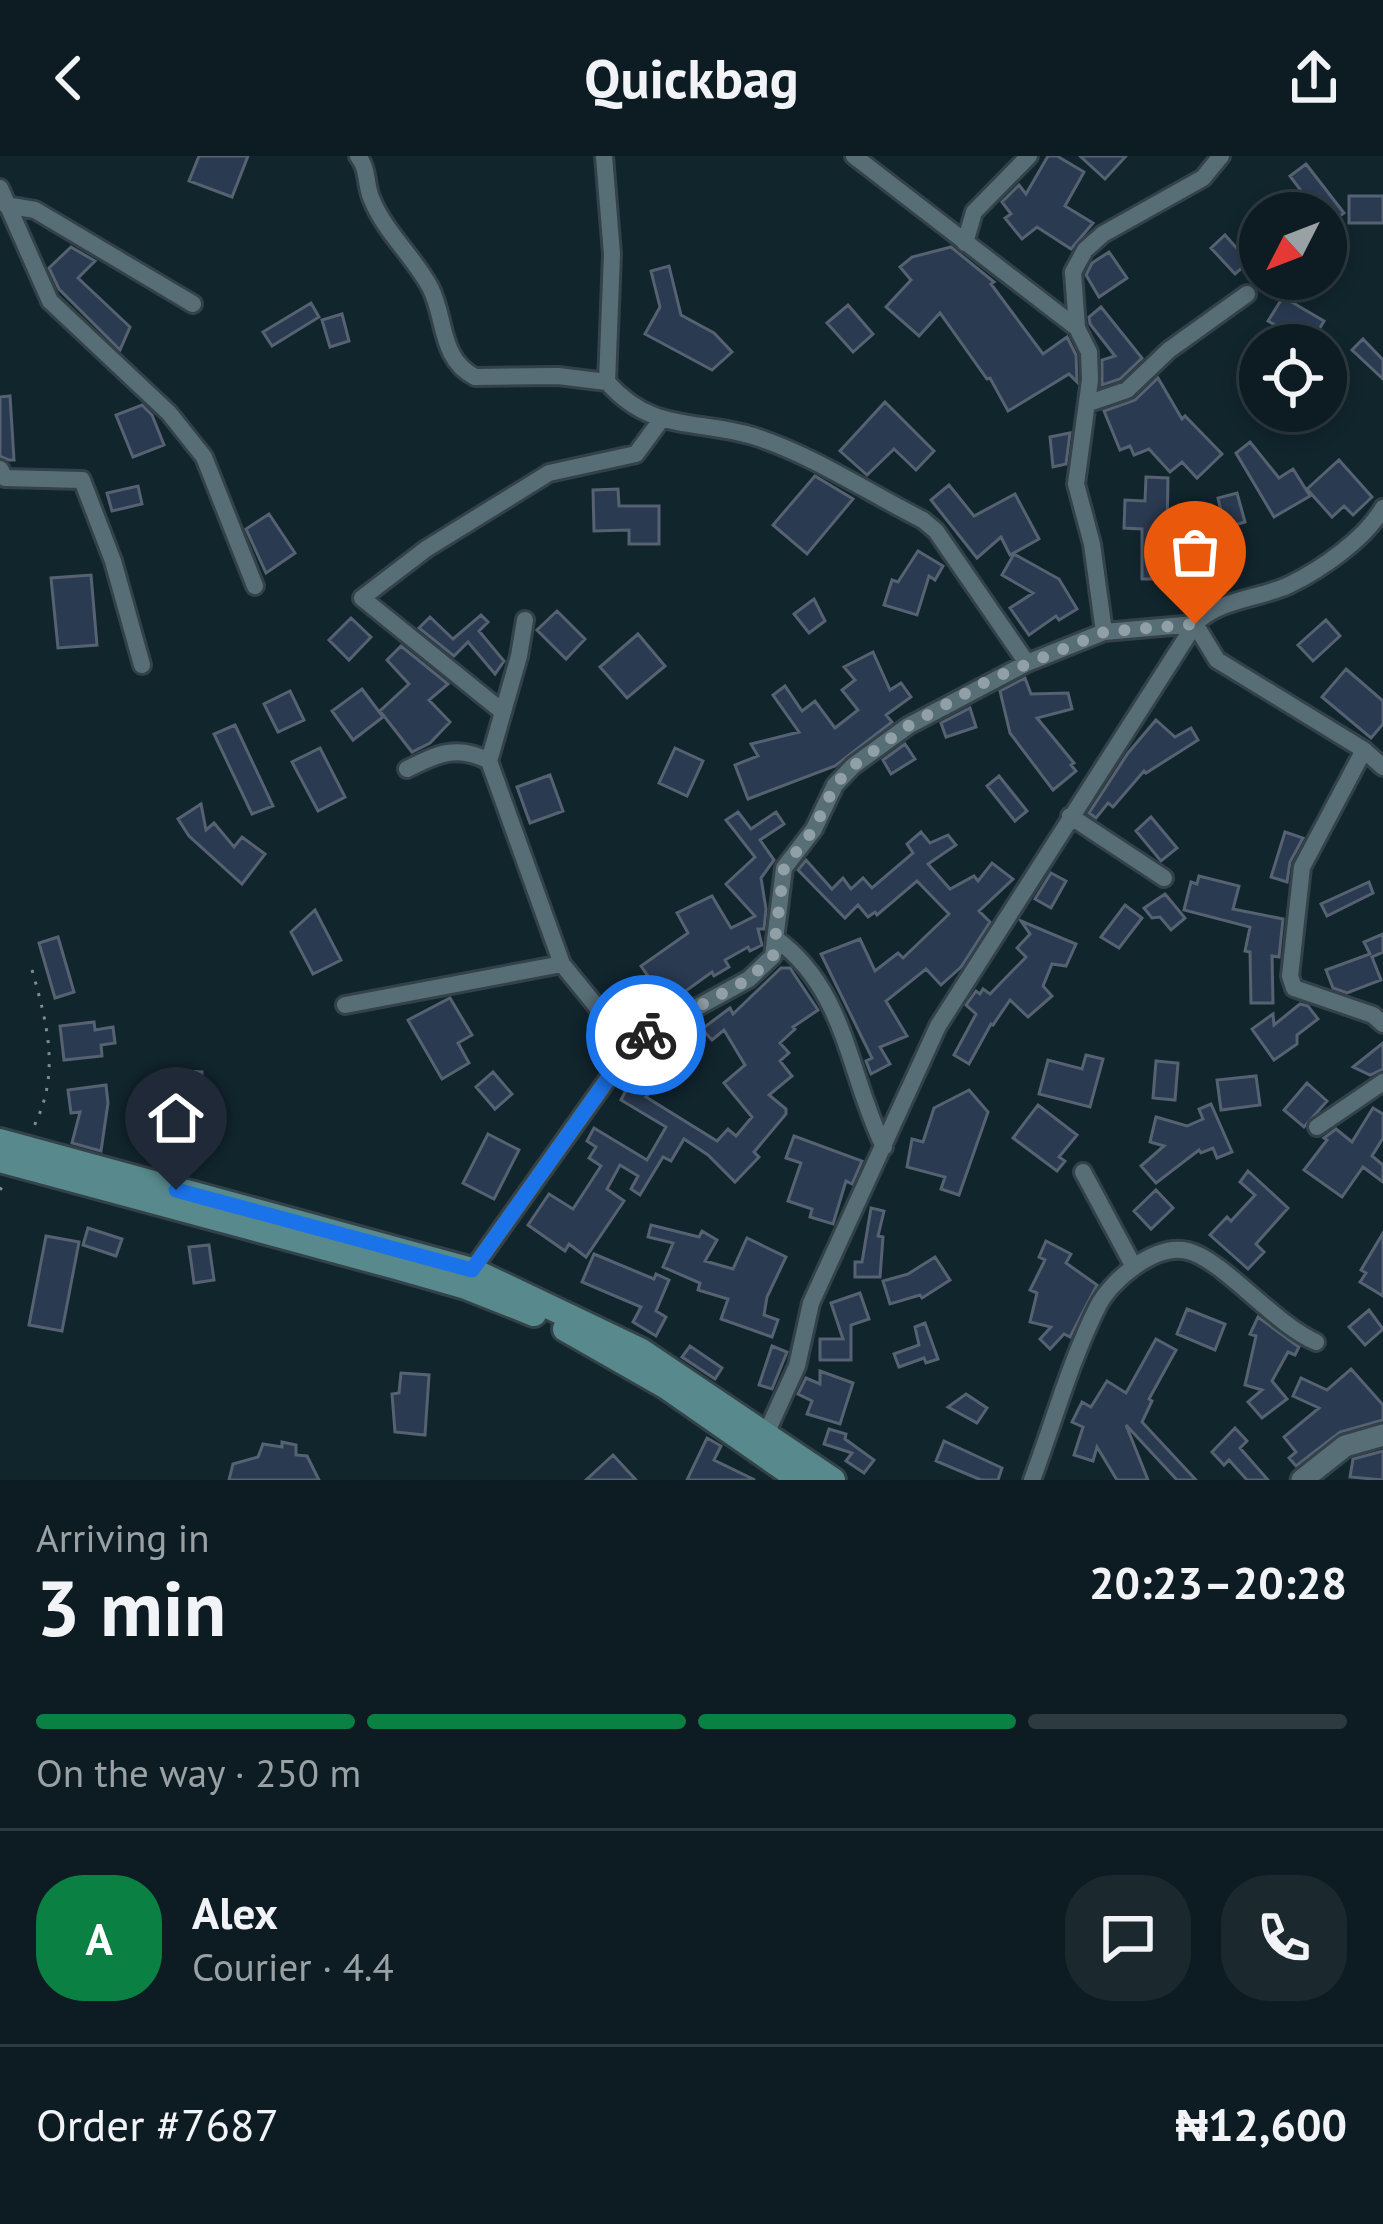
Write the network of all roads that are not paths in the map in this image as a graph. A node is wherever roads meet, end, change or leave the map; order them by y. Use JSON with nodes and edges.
{"nodes":[{"id":1,"x":358,"y":156,"type":"edge"},
{"id":2,"x":604,"y":156,"type":"edge"},
{"id":3,"x":854,"y":156,"type":"edge"},
{"id":4,"x":1029,"y":156,"type":"edge"},
{"id":5,"x":1221,"y":156,"type":"edge"},
{"id":6,"x":3,"y":196,"type":"edge"},
{"id":7,"x":965,"y":243,"type":"junction"},
{"id":8,"x":1239,"y":300,"type":"edge"},
{"id":9,"x":194,"y":304,"type":"dead end"},
{"id":10,"x":1077,"y":328,"type":"junction"},
{"id":11,"x":607,"y":382,"type":"junction"},
{"id":12,"x":1089,"y":403,"type":"junction"},
{"id":13,"x":661,"y":420,"type":"junction"},
{"id":14,"x":0,"y":469,"type":"edge"},
{"id":15,"x":1383,"y":508,"type":"edge"},
{"id":16,"x":255,"y":586,"type":"dead end"},
{"id":17,"x":525,"y":620,"type":"dead end"},
{"id":18,"x":1195,"y":624,"type":"junction"},
{"id":19,"x":1104,"y":632,"type":"junction"},
{"id":20,"x":1027,"y":663,"type":"junction"},
{"id":21,"x":142,"y":665,"type":"dead end"},
{"id":22,"x":503,"y":712,"type":"junction"},
{"id":23,"x":1364,"y":750,"type":"junction"},
{"id":24,"x":489,"y":761,"type":"junction"},
{"id":25,"x":1383,"y":767,"type":"edge"},
{"id":26,"x":407,"y":769,"type":"dead end"},
{"id":27,"x":1070,"y":816,"type":"junction"},
{"id":28,"x":1164,"y":878,"type":"dead end"},
{"id":29,"x":776,"y":938,"type":"junction"},
{"id":30,"x":562,"y":964,"type":"junction"},
{"id":31,"x":345,"y":1005,"type":"dead end"},
{"id":32,"x":1383,"y":1024,"type":"edge"},
{"id":33,"x":628,"y":1045,"type":"junction"},
{"id":34,"x":1383,"y":1082,"type":"edge"},
{"id":35,"x":1317,"y":1127,"type":"dead end"},
{"id":36,"x":12,"y":1145,"type":"edge"},
{"id":37,"x":884,"y":1147,"type":"junction"},
{"id":38,"x":0,"y":1160,"type":"edge"},
{"id":39,"x":1083,"y":1172,"type":"dead end"},
{"id":40,"x":386,"y":1255,"type":"junction"},
{"id":41,"x":1135,"y":1267,"type":"junction"},
{"id":42,"x":472,"y":1270,"type":"junction"},
{"id":43,"x":1316,"y":1342,"type":"dead end"},
{"id":44,"x":1383,"y":1435,"type":"edge"},
{"id":45,"x":765,"y":1436,"type":"junction"},
{"id":46,"x":769,"y":1470,"type":"edge"},
{"id":47,"x":800,"y":1480,"type":"edge"},
{"id":48,"x":833,"y":1480,"type":"edge"},
{"id":49,"x":1032,"y":1480,"type":"edge"},
{"id":50,"x":1301,"y":1480,"type":"edge"}],
"edges":[{"from":1,"to":11,"type":"street"},
{"from":2,"to":11,"type":"street"},
{"from":3,"to":7,"type":"street"},
{"from":4,"to":7,"type":"street"},
{"from":5,"to":10,"type":"street"},
{"from":6,"to":9,"type":"street"},
{"from":6,"to":16,"type":"street"},
{"from":7,"to":10,"type":"street"},
{"from":8,"to":12,"type":"street"},
{"from":10,"to":12,"type":"street"},
{"from":11,"to":13,"type":"street"},
{"from":12,"to":19,"type":"street"},
{"from":13,"to":20,"type":"street"},
{"from":13,"to":22,"type":"street"},
{"from":14,"to":21,"type":"street"},
{"from":15,"to":18,"type":"street"},
{"from":17,"to":22,"type":"street"},
{"from":18,"to":19,"type":"street"},
{"from":18,"to":23,"type":"street"},
{"from":18,"to":27,"type":"street"},
{"from":19,"to":20,"type":"street"},
{"from":20,"to":29,"type":"street"},
{"from":22,"to":24,"type":"street"},
{"from":23,"to":25,"type":"street"},
{"from":23,"to":32,"type":"street"},
{"from":24,"to":26,"type":"street"},
{"from":24,"to":30,"type":"street"},
{"from":27,"to":28,"type":"street"},
{"from":27,"to":37,"type":"street"},
{"from":29,"to":33,"type":"street"},
{"from":29,"to":37,"type":"street"},
{"from":30,"to":31,"type":"street"},
{"from":30,"to":33,"type":"street"},
{"from":33,"to":42,"type":"street"},
{"from":34,"to":35,"type":"street"},
{"from":36,"to":40,"type":"main road"},
{"from":37,"to":45,"type":"street"},
{"from":38,"to":40,"type":"main road"},
{"from":39,"to":41,"type":"street"},
{"from":40,"to":42,"type":"main road"},
{"from":40,"to":46,"type":"main road"},
{"from":41,"to":43,"type":"street"},
{"from":41,"to":49,"type":"street"},
{"from":42,"to":45,"type":"main road"},
{"from":44,"to":50,"type":"street"},
{"from":45,"to":48,"type":"main road"},
{"from":46,"to":47,"type":"main road"}]}
